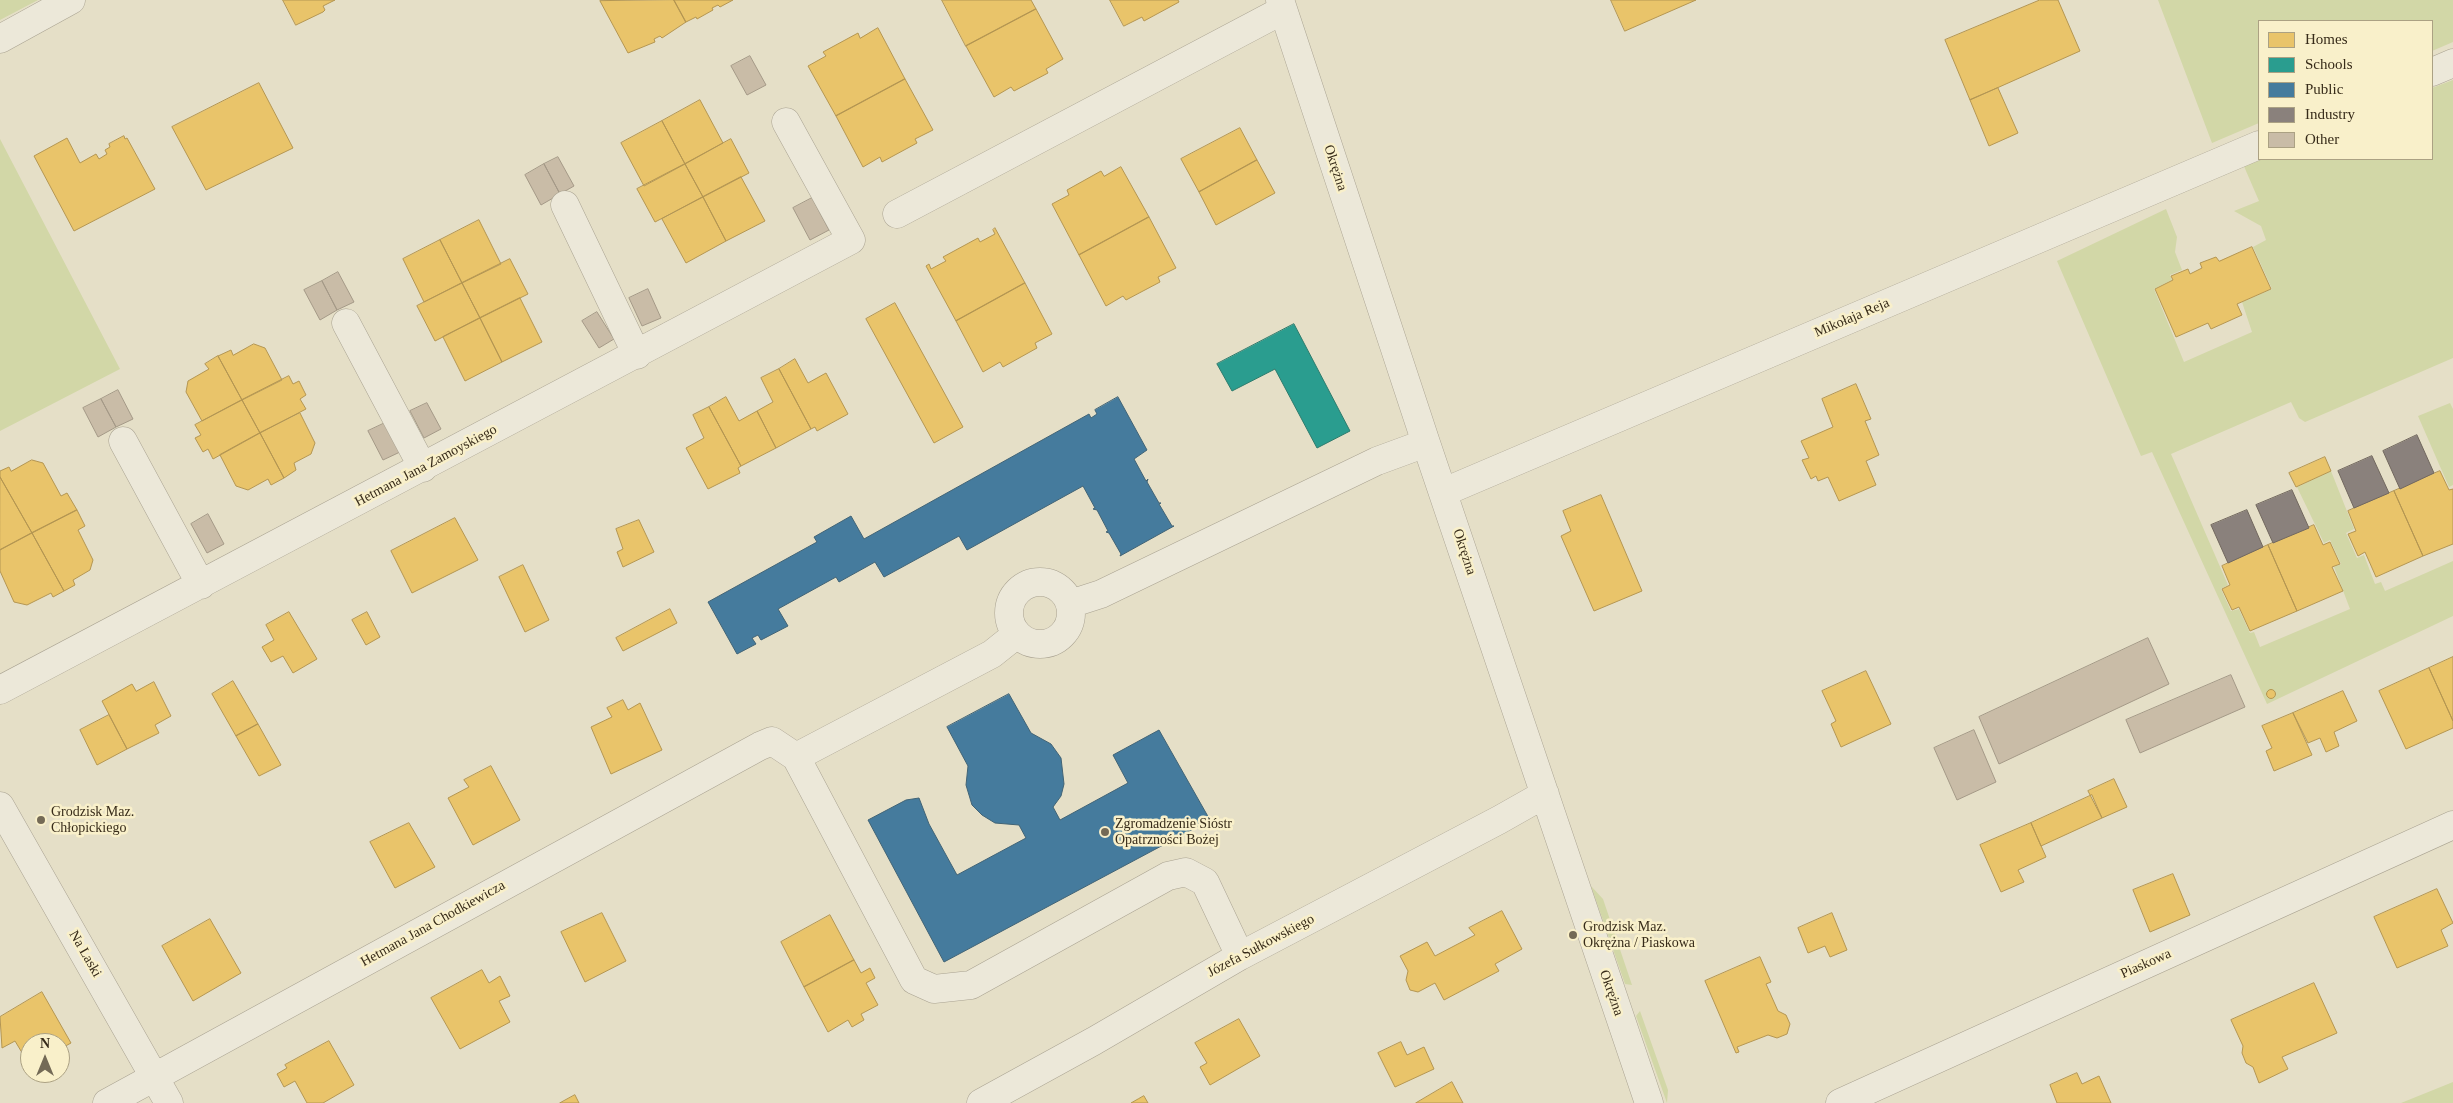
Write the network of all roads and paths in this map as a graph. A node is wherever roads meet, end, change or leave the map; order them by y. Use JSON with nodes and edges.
{"nodes":[{"id":1,"x":71,"y":0,"type":"edge"},
{"id":2,"x":1282,"y":5,"type":"edge"},
{"id":3,"x":0,"y":39,"type":"edge"},
{"id":4,"x":2453,"y":63,"type":"edge"},
{"id":5,"x":2433,"y":72,"type":"edge"},
{"id":6,"x":786,"y":122,"type":"dead end"},
{"id":7,"x":2258,"y":145,"type":"edge"},
{"id":8,"x":565,"y":204,"type":"dead end"},
{"id":9,"x":897,"y":214,"type":"dead end"},
{"id":10,"x":346,"y":323,"type":"dead end"},
{"id":11,"x":637,"y":355,"type":"junction"},
{"id":12,"x":123,"y":441,"type":"dead end"},
{"id":13,"x":1426,"y":443,"type":"junction"},
{"id":14,"x":422,"y":468,"type":"junction"},
{"id":15,"x":1444,"y":492,"type":"junction"},
{"id":16,"x":200,"y":585,"type":"junction"},
{"id":17,"x":1070,"y":604,"type":"junction"},
{"id":18,"x":1017,"y":634,"type":"junction"},
{"id":19,"x":0,"y":690,"type":"edge"},
{"id":20,"x":796,"y":757,"type":"junction"},
{"id":21,"x":1545,"y":794,"type":"junction"},
{"id":22,"x":0,"y":806,"type":"edge"},
{"id":23,"x":2453,"y":825,"type":"edge"},
{"id":24,"x":1240,"y":956,"type":"junction"},
{"id":25,"x":154,"y":1076,"type":"junction"},
{"id":26,"x":107,"y":1103,"type":"edge"},
{"id":27,"x":169,"y":1103,"type":"edge"},
{"id":28,"x":981,"y":1103,"type":"edge"},
{"id":29,"x":1649,"y":1103,"type":"edge"},
{"id":30,"x":1840,"y":1103,"type":"edge"}],
"edges":[{"from":1,"to":3,"type":"street"},
{"from":2,"to":9,"type":"street"},
{"from":2,"to":13,"type":"street","name":"Okrężna"},
{"from":4,"to":5,"type":"street"},
{"from":6,"to":11,"type":"street","name":"Hetmana Jana Zamoyskiego"},
{"from":7,"to":15,"type":"street","name":"Mikołaja Reja"},
{"from":8,"to":11,"type":"street"},
{"from":10,"to":14,"type":"street"},
{"from":11,"to":14,"type":"street","name":"Hetmana Jana Zamoyskiego"},
{"from":12,"to":16,"type":"street"},
{"from":13,"to":15,"type":"street","name":"Okrężna"},
{"from":13,"to":17,"type":"street"},
{"from":14,"to":16,"type":"street","name":"Hetmana Jana Zamoyskiego"},
{"from":15,"to":21,"type":"street","name":"Okrężna"},
{"from":16,"to":19,"type":"street","name":"Hetmana Jana Zamoyskiego"},
{"from":17,"to":18,"type":"street"},
{"from":17,"to":18,"type":"street"},
{"from":18,"to":20,"type":"street"},
{"from":20,"to":24,"type":"street"},
{"from":20,"to":25,"type":"street","name":"Hetmana Jana Chodkiewicza"},
{"from":21,"to":24,"type":"street","name":"Józefa Sułkowskiego"},
{"from":21,"to":29,"type":"street","name":"Okrężna"},
{"from":22,"to":25,"type":"street","name":"Na Laski"},
{"from":23,"to":30,"type":"street","name":"Piaskowa"},
{"from":24,"to":28,"type":"street","name":"Józefa Sułkowskiego"},
{"from":25,"to":26,"type":"street","name":"Hetmana Jana Chodkiewicza"},
{"from":25,"to":27,"type":"street","name":"Na Laski"}]}
